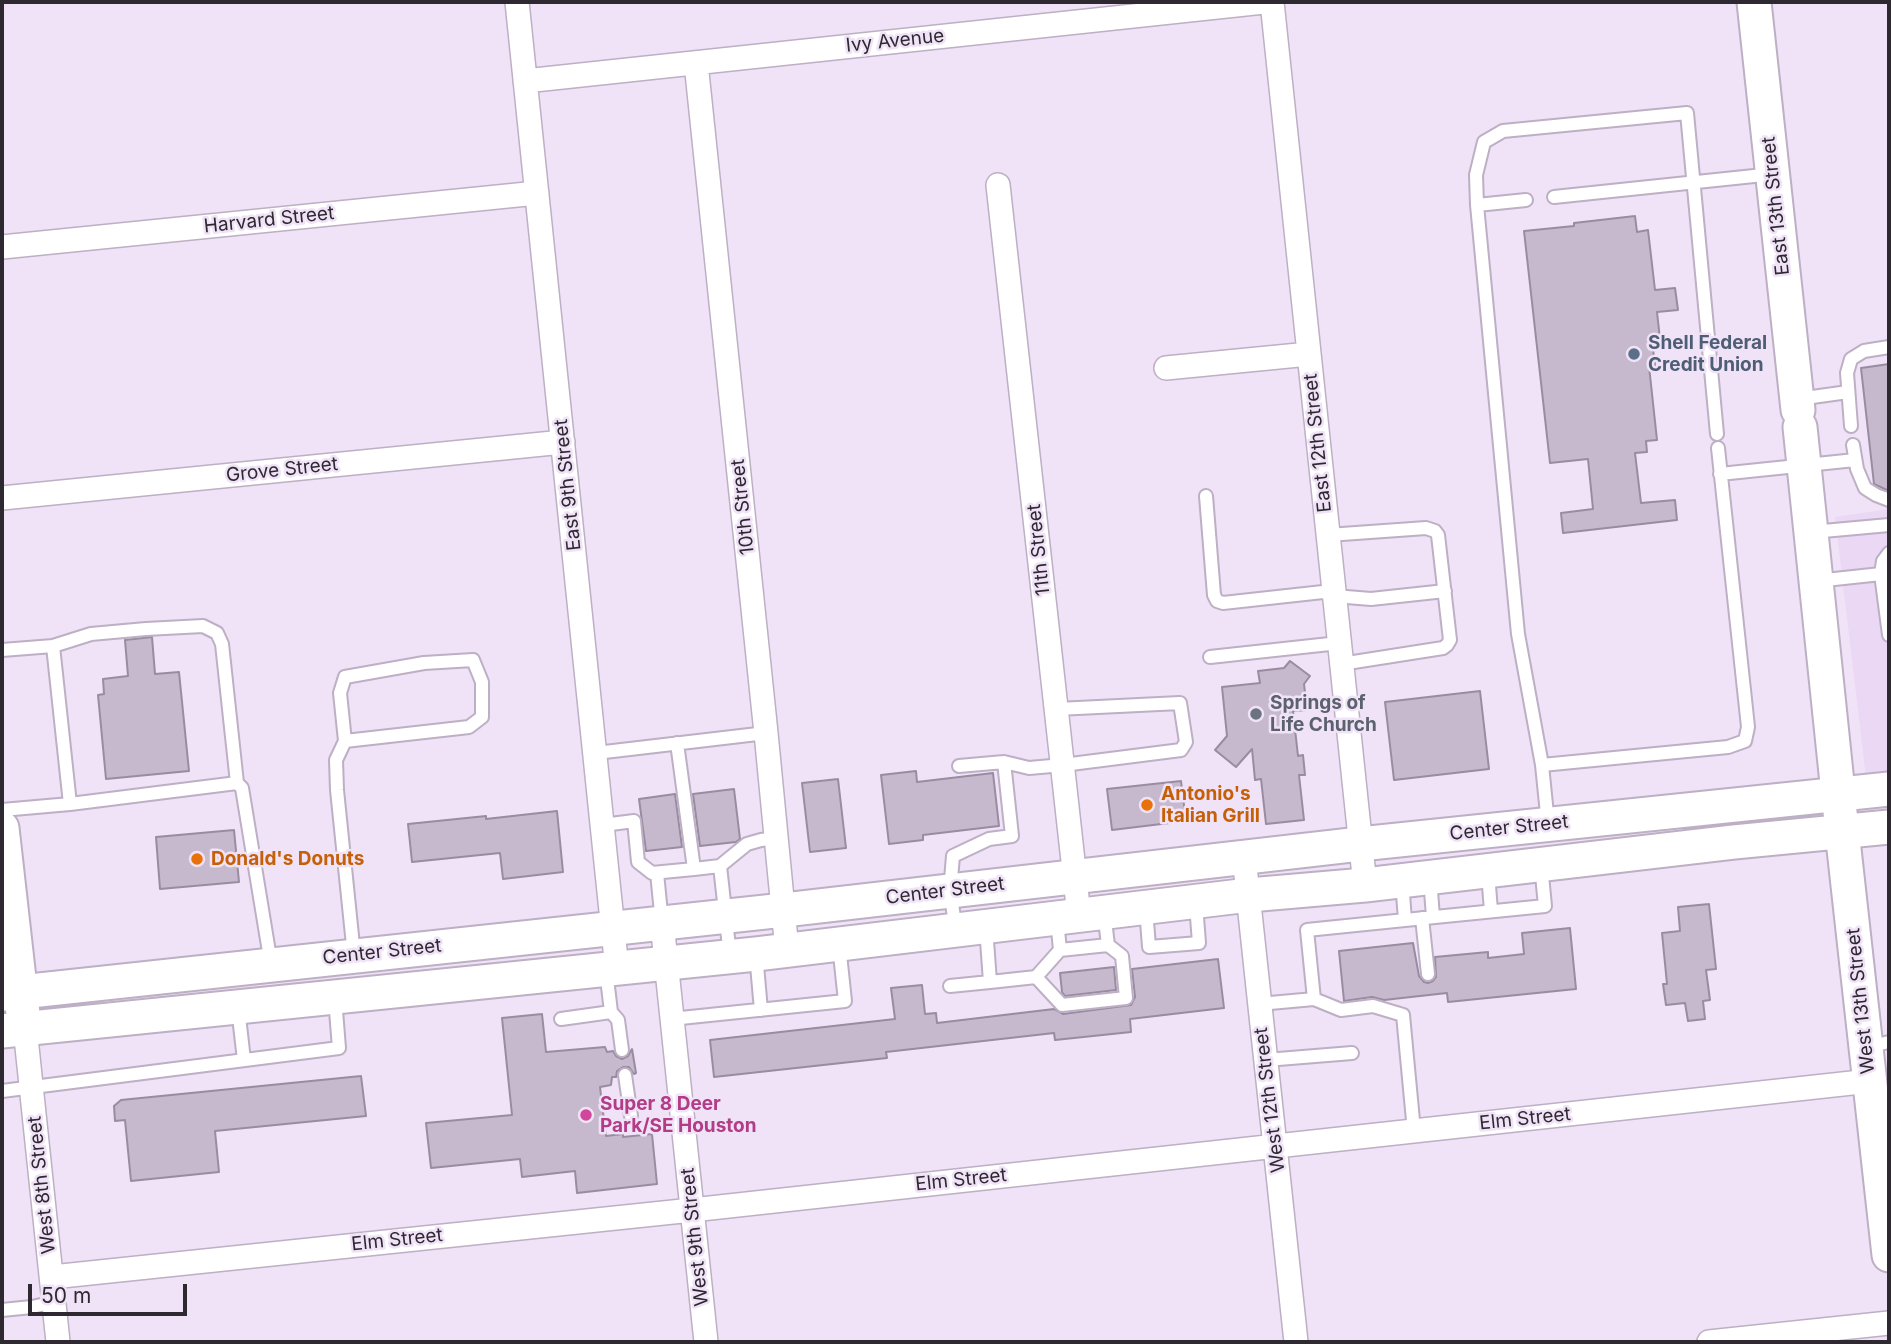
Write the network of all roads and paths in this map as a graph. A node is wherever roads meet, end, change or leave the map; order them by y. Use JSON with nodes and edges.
{"nodes":[{"id":1,"x":517,"y":2,"type":"edge"},
{"id":2,"x":1264,"y":2,"type":"edge"},
{"id":3,"x":1272,"y":2,"type":"edge"},
{"id":4,"x":1754,"y":2,"type":"edge"},
{"id":5,"x":696,"y":63,"type":"junction"},
{"id":6,"x":525,"y":81,"type":"junction"},
{"id":7,"x":1773,"y":174,"type":"junction"},
{"id":8,"x":1694,"y":183,"type":"junction"},
{"id":9,"x":998,"y":186,"type":"dead end"},
{"id":10,"x":537,"y":193,"type":"junction"},
{"id":11,"x":1554,"y":197,"type":"dead end"},
{"id":12,"x":1526,"y":200,"type":"dead end"},
{"id":13,"x":1477,"y":205,"type":"junction"},
{"id":14,"x":2,"y":247,"type":"edge"},
{"id":15,"x":1889,"y":347,"type":"edge"},
{"id":16,"x":1309,"y":354,"type":"junction"},
{"id":17,"x":1166,"y":368,"type":"dead end"},
{"id":18,"x":1848,"y":392,"type":"junction"},
{"id":19,"x":1798,"y":412,"type":"junction"},
{"id":20,"x":1851,"y":426,"type":"dead end"},
{"id":21,"x":1717,"y":433,"type":"dead end"},
{"id":22,"x":563,"y":442,"type":"junction"},
{"id":23,"x":1853,"y":445,"type":"dead end"},
{"id":24,"x":1718,"y":448,"type":"dead end"},
{"id":25,"x":1855,"y":460,"type":"junction"},
{"id":26,"x":1804,"y":466,"type":"junction"},
{"id":27,"x":1720,"y":474,"type":"junction"},
{"id":28,"x":1206,"y":496,"type":"dead end"},
{"id":29,"x":2,"y":498,"type":"edge"},
{"id":30,"x":1889,"y":500,"type":"edge"},
{"id":31,"x":1889,"y":525,"type":"edge"},
{"id":32,"x":1811,"y":532,"type":"junction"},
{"id":33,"x":1328,"y":536,"type":"junction"},
{"id":34,"x":1889,"y":553,"type":"edge"},
{"id":35,"x":1881,"y":574,"type":"junction"},
{"id":36,"x":1816,"y":581,"type":"junction"},
{"id":37,"x":1445,"y":591,"type":"junction"},
{"id":38,"x":1334,"y":596,"type":"junction"},
{"id":39,"x":1889,"y":635,"type":"edge"},
{"id":40,"x":52,"y":646,"type":"junction"},
{"id":41,"x":2,"y":650,"type":"edge"},
{"id":42,"x":1340,"y":654,"type":"junction"},
{"id":43,"x":1210,"y":657,"type":"dead end"},
{"id":44,"x":1057,"y":709,"type":"junction"},
{"id":45,"x":766,"y":733,"type":"junction"},
{"id":46,"x":345,"y":741,"type":"junction"},
{"id":47,"x":677,"y":743,"type":"junction"},
{"id":48,"x":596,"y":753,"type":"junction"},
{"id":49,"x":1004,"y":762,"type":"junction"},
{"id":50,"x":1063,"y":765,"type":"junction"},
{"id":51,"x":1542,"y":765,"type":"junction"},
{"id":52,"x":959,"y":766,"type":"dead end"},
{"id":53,"x":237,"y":783,"type":"junction"},
{"id":54,"x":1889,"y":789,"type":"edge"},
{"id":55,"x":1839,"y":794,"type":"junction"},
{"id":56,"x":70,"y":804,"type":"junction"},
{"id":57,"x":2,"y":810,"type":"edge"},
{"id":58,"x":1549,"y":824,"type":"junction"},
{"id":59,"x":603,"y":825,"type":"junction"},
{"id":60,"x":1889,"y":827,"type":"edge"},
{"id":61,"x":2,"y":828,"type":"edge"},
{"id":62,"x":1842,"y":831,"type":"junction"},
{"id":63,"x":777,"y":838,"type":"junction"},
{"id":64,"x":1360,"y":844,"type":"junction"},
{"id":65,"x":1244,"y":857,"type":"junction"},
{"id":66,"x":1541,"y":865,"type":"junction"},
{"id":67,"x":720,"y":866,"type":"junction"},
{"id":68,"x":694,"y":869,"type":"junction"},
{"id":69,"x":1488,"y":871,"type":"junction"},
{"id":70,"x":657,"y":873,"type":"junction"},
{"id":71,"x":1075,"y":876,"type":"junction"},
{"id":72,"x":1416,"y":879,"type":"junction"},
{"id":73,"x":1365,"y":885,"type":"junction"},
{"id":74,"x":950,"y":891,"type":"junction"},
{"id":75,"x":1249,"y":895,"type":"junction"},
{"id":76,"x":784,"y":910,"type":"junction"},
{"id":77,"x":1492,"y":911,"type":"junction"},
{"id":78,"x":1080,"y":915,"type":"junction"},
{"id":79,"x":726,"y":916,"type":"junction"},
{"id":80,"x":1428,"y":917,"type":"junction"},
{"id":81,"x":1405,"y":920,"type":"junction"},
{"id":82,"x":662,"y":923,"type":"junction"},
{"id":83,"x":613,"y":928,"type":"junction"},
{"id":84,"x":971,"y":928,"type":"junction"},
{"id":85,"x":839,"y":944,"type":"junction"},
{"id":86,"x":1108,"y":945,"type":"junction"},
{"id":87,"x":1060,"y":950,"type":"junction"},
{"id":88,"x":758,"y":954,"type":"junction"},
{"id":89,"x":354,"y":955,"type":"junction"},
{"id":90,"x":271,"y":964,"type":"junction"},
{"id":91,"x":666,"y":964,"type":"junction"},
{"id":92,"x":612,"y":969,"type":"junction"},
{"id":93,"x":1428,"y":974,"type":"dead end"},
{"id":94,"x":1036,"y":977,"type":"junction"},
{"id":95,"x":990,"y":982,"type":"junction"},
{"id":96,"x":950,"y":986,"type":"dead end"},
{"id":97,"x":11,"y":993,"type":"edge"},
{"id":98,"x":335,"y":998,"type":"junction"},
{"id":99,"x":1314,"y":999,"type":"junction"},
{"id":100,"x":1259,"y":1004,"type":"junction"},
{"id":101,"x":237,"y":1007,"type":"junction"},
{"id":102,"x":761,"y":1010,"type":"junction"},
{"id":103,"x":611,"y":1012,"type":"junction"},
{"id":104,"x":561,"y":1019,"type":"dead end"},
{"id":105,"x":671,"y":1019,"type":"junction"},
{"id":106,"x":13,"y":1030,"type":"edge"},
{"id":107,"x":1878,"y":1044,"type":"edge"},
{"id":108,"x":622,"y":1050,"type":"dead end"},
{"id":109,"x":1352,"y":1053,"type":"dead end"},
{"id":110,"x":244,"y":1060,"type":"junction"},
{"id":111,"x":1265,"y":1060,"type":"junction"},
{"id":112,"x":625,"y":1075,"type":"dead end"},
{"id":113,"x":1870,"y":1081,"type":"junction"},
{"id":114,"x":32,"y":1088,"type":"junction"},
{"id":115,"x":2,"y":1091,"type":"edge"},
{"id":116,"x":631,"y":1116,"type":"dead end"},
{"id":117,"x":1414,"y":1131,"type":"junction"},
{"id":118,"x":1275,"y":1146,"type":"junction"},
{"id":119,"x":692,"y":1210,"type":"junction"},
{"id":120,"x":1889,"y":1255,"type":"edge"},
{"id":121,"x":52,"y":1277,"type":"junction"},
{"id":122,"x":54,"y":1302,"type":"junction"},
{"id":123,"x":2,"y":1310,"type":"edge"},
{"id":124,"x":1889,"y":1323,"type":"edge"},
{"id":125,"x":58,"y":1342,"type":"edge"},
{"id":126,"x":706,"y":1342,"type":"edge"},
{"id":127,"x":1296,"y":1342,"type":"edge"},
{"id":128,"x":1709,"y":1342,"type":"edge"}],
"edges":[{"from":1,"to":6,"type":"street","name":"East 9th Street"},
{"from":2,"to":5,"type":"street","name":"Ivy Avenue"},
{"from":3,"to":16,"type":"street","name":"East 12th Street"},
{"from":4,"to":7,"type":"main road","name":"East 13th Street"},
{"from":5,"to":6,"type":"street","name":"Ivy Avenue"},
{"from":5,"to":45,"type":"street","name":"10th Street"},
{"from":6,"to":10,"type":"street","name":"East 9th Street"},
{"from":7,"to":8,"type":"lane"},
{"from":7,"to":19,"type":"main road","name":"East 13th Street"},
{"from":8,"to":11,"type":"lane"},
{"from":8,"to":13,"type":"lane"},
{"from":8,"to":21,"type":"lane"},
{"from":9,"to":44,"type":"street","name":"11th Street"},
{"from":10,"to":14,"type":"street","name":"Harvard Street"},
{"from":10,"to":22,"type":"street","name":"East 9th Street"},
{"from":12,"to":13,"type":"lane"},
{"from":13,"to":51,"type":"lane"},
{"from":15,"to":18,"type":"lane"},
{"from":16,"to":17,"type":"street"},
{"from":16,"to":33,"type":"street","name":"East 12th Street"},
{"from":18,"to":19,"type":"lane"},
{"from":18,"to":20,"type":"lane"},
{"from":19,"to":26,"type":"main road","name":"East 13th Street"},
{"from":22,"to":29,"type":"street","name":"Grove Street"},
{"from":22,"to":48,"type":"street","name":"East 9th Street"},
{"from":23,"to":25,"type":"lane"},
{"from":24,"to":27,"type":"lane"},
{"from":25,"to":26,"type":"lane"},
{"from":25,"to":30,"type":"lane"},
{"from":26,"to":27,"type":"lane"},
{"from":26,"to":32,"type":"main road","name":"East 13th Street"},
{"from":27,"to":51,"type":"lane"},
{"from":28,"to":38,"type":"lane"},
{"from":31,"to":32,"type":"lane"},
{"from":32,"to":36,"type":"main road","name":"East 13th Street"},
{"from":33,"to":37,"type":"lane"},
{"from":33,"to":38,"type":"street","name":"East 12th Street"},
{"from":34,"to":35,"type":"lane"},
{"from":35,"to":36,"type":"lane"},
{"from":35,"to":39,"type":"lane"},
{"from":36,"to":55,"type":"main road","name":"East 13th Street"},
{"from":37,"to":38,"type":"lane"},
{"from":37,"to":42,"type":"lane"},
{"from":38,"to":42,"type":"street","name":"East 12th Street"},
{"from":40,"to":41,"type":"lane"},
{"from":40,"to":53,"type":"lane"},
{"from":40,"to":56,"type":"lane"},
{"from":42,"to":43,"type":"lane"},
{"from":42,"to":64,"type":"street","name":"East 12th Street"},
{"from":44,"to":50,"type":"street","name":"11th Street"},
{"from":44,"to":50,"type":"lane"},
{"from":45,"to":47,"type":"lane"},
{"from":45,"to":63,"type":"street","name":"10th Street"},
{"from":46,"to":46,"type":"lane"},
{"from":46,"to":89,"type":"lane"},
{"from":47,"to":48,"type":"lane"},
{"from":47,"to":68,"type":"lane"},
{"from":48,"to":59,"type":"street","name":"East 9th Street"},
{"from":49,"to":50,"type":"lane"},
{"from":49,"to":52,"type":"lane"},
{"from":49,"to":74,"type":"lane"},
{"from":50,"to":71,"type":"street","name":"11th Street"},
{"from":51,"to":58,"type":"lane"},
{"from":53,"to":56,"type":"lane"},
{"from":53,"to":90,"type":"lane"},
{"from":54,"to":55,"type":"main road","name":"Center Street"},
{"from":55,"to":58,"type":"main road","name":"Center Street"},
{"from":55,"to":62,"type":"main road","name":"East 13th Street"},
{"from":56,"to":57,"type":"lane"},
{"from":58,"to":64,"type":"main road","name":"Center Street"},
{"from":59,"to":70,"type":"lane"},
{"from":59,"to":83,"type":"street","name":"East 9th Street"},
{"from":60,"to":62,"type":"main road","name":"Center Street"},
{"from":61,"to":97,"type":"main road"},
{"from":62,"to":66,"type":"main road","name":"Center Street"},
{"from":62,"to":107,"type":"main road","name":"West 13th Street"},
{"from":63,"to":67,"type":"lane"},
{"from":63,"to":76,"type":"street","name":"10th Street"},
{"from":64,"to":65,"type":"main road","name":"Center Street"},
{"from":64,"to":73,"type":"street","name":"East 12th Street"},
{"from":65,"to":71,"type":"main road","name":"Center Street"},
{"from":65,"to":75,"type":"street","name":"West 12th Street"},
{"from":66,"to":69,"type":"main road","name":"Center Street"},
{"from":66,"to":77,"type":"lane"},
{"from":67,"to":68,"type":"lane"},
{"from":67,"to":79,"type":"lane"},
{"from":68,"to":70,"type":"lane"},
{"from":69,"to":72,"type":"main road","name":"Center Street"},
{"from":69,"to":77,"type":"lane"},
{"from":70,"to":82,"type":"lane"},
{"from":71,"to":74,"type":"main road","name":"Center Street"},
{"from":71,"to":78,"type":"street","name":"11th Street"},
{"from":72,"to":73,"type":"main road","name":"Center Street"},
{"from":72,"to":80,"type":"lane"},
{"from":72,"to":81,"type":"lane"},
{"from":73,"to":75,"type":"main road","name":"Center Street"},
{"from":74,"to":76,"type":"main road","name":"Center Street"},
{"from":74,"to":84,"type":"lane"},
{"from":75,"to":78,"type":"main road","name":"Center Street"},
{"from":75,"to":100,"type":"street","name":"West 12th Street"},
{"from":76,"to":79,"type":"main road","name":"Center Street"},
{"from":76,"to":88,"type":"street","name":"10th Street"},
{"from":77,"to":80,"type":"lane"},
{"from":78,"to":84,"type":"main road","name":"Center Street"},
{"from":78,"to":86,"type":"lane"},
{"from":78,"to":87,"type":"lane"},
{"from":79,"to":82,"type":"main road","name":"Center Street"},
{"from":79,"to":88,"type":"lane"},
{"from":80,"to":81,"type":"lane"},
{"from":80,"to":93,"type":"lane"},
{"from":81,"to":99,"type":"lane"},
{"from":82,"to":83,"type":"main road","name":"Center Street"},
{"from":82,"to":91,"type":"street","name":"West 9th Street"},
{"from":83,"to":89,"type":"main road","name":"Center Street"},
{"from":83,"to":92,"type":"street","name":"East 9th Street"},
{"from":84,"to":85,"type":"main road","name":"Center Street"},
{"from":84,"to":95,"type":"lane"},
{"from":85,"to":88,"type":"main road","name":"Center Street"},
{"from":85,"to":102,"type":"lane"},
{"from":86,"to":87,"type":"lane"},
{"from":86,"to":94,"type":"lane"},
{"from":87,"to":94,"type":"lane"},
{"from":88,"to":91,"type":"main road","name":"Center Street"},
{"from":88,"to":102,"type":"lane"},
{"from":89,"to":90,"type":"main road","name":"Center Street"},
{"from":90,"to":97,"type":"main road","name":"Center Street"},
{"from":91,"to":92,"type":"main road","name":"Center Street"},
{"from":91,"to":105,"type":"street","name":"West 9th Street"},
{"from":92,"to":98,"type":"main road","name":"Center Street"},
{"from":92,"to":103,"type":"lane"},
{"from":94,"to":95,"type":"lane"},
{"from":95,"to":96,"type":"lane"},
{"from":97,"to":106,"type":"main road"},
{"from":98,"to":101,"type":"main road","name":"Center Street"},
{"from":98,"to":110,"type":"lane"},
{"from":99,"to":100,"type":"lane"},
{"from":99,"to":117,"type":"lane"},
{"from":100,"to":111,"type":"street","name":"West 12th Street"},
{"from":101,"to":106,"type":"main road","name":"Center Street"},
{"from":101,"to":110,"type":"lane"},
{"from":102,"to":105,"type":"lane"},
{"from":103,"to":104,"type":"lane"},
{"from":103,"to":108,"type":"lane"},
{"from":105,"to":119,"type":"street","name":"West 9th Street"},
{"from":106,"to":114,"type":"street","name":"West 8th Street"},
{"from":107,"to":113,"type":"main road","name":"West 13th Street"},
{"from":109,"to":111,"type":"lane"},
{"from":110,"to":114,"type":"lane"},
{"from":111,"to":118,"type":"street","name":"West 12th Street"},
{"from":112,"to":116,"type":"lane"},
{"from":113,"to":117,"type":"street","name":"Elm Street"},
{"from":113,"to":120,"type":"main road","name":"West 13th Street"},
{"from":114,"to":115,"type":"lane"},
{"from":114,"to":121,"type":"street","name":"West 8th Street"},
{"from":117,"to":118,"type":"street","name":"Elm Street"},
{"from":118,"to":119,"type":"street","name":"Elm Street"},
{"from":118,"to":127,"type":"street","name":"West 12th Street"},
{"from":119,"to":121,"type":"street","name":"Elm Street"},
{"from":119,"to":126,"type":"street","name":"West 9th Street"},
{"from":121,"to":122,"type":"street","name":"West 8th Street"},
{"from":122,"to":123,"type":"lane"},
{"from":122,"to":125,"type":"street","name":"West 8th Street"},
{"from":124,"to":128,"type":"street"}]}
